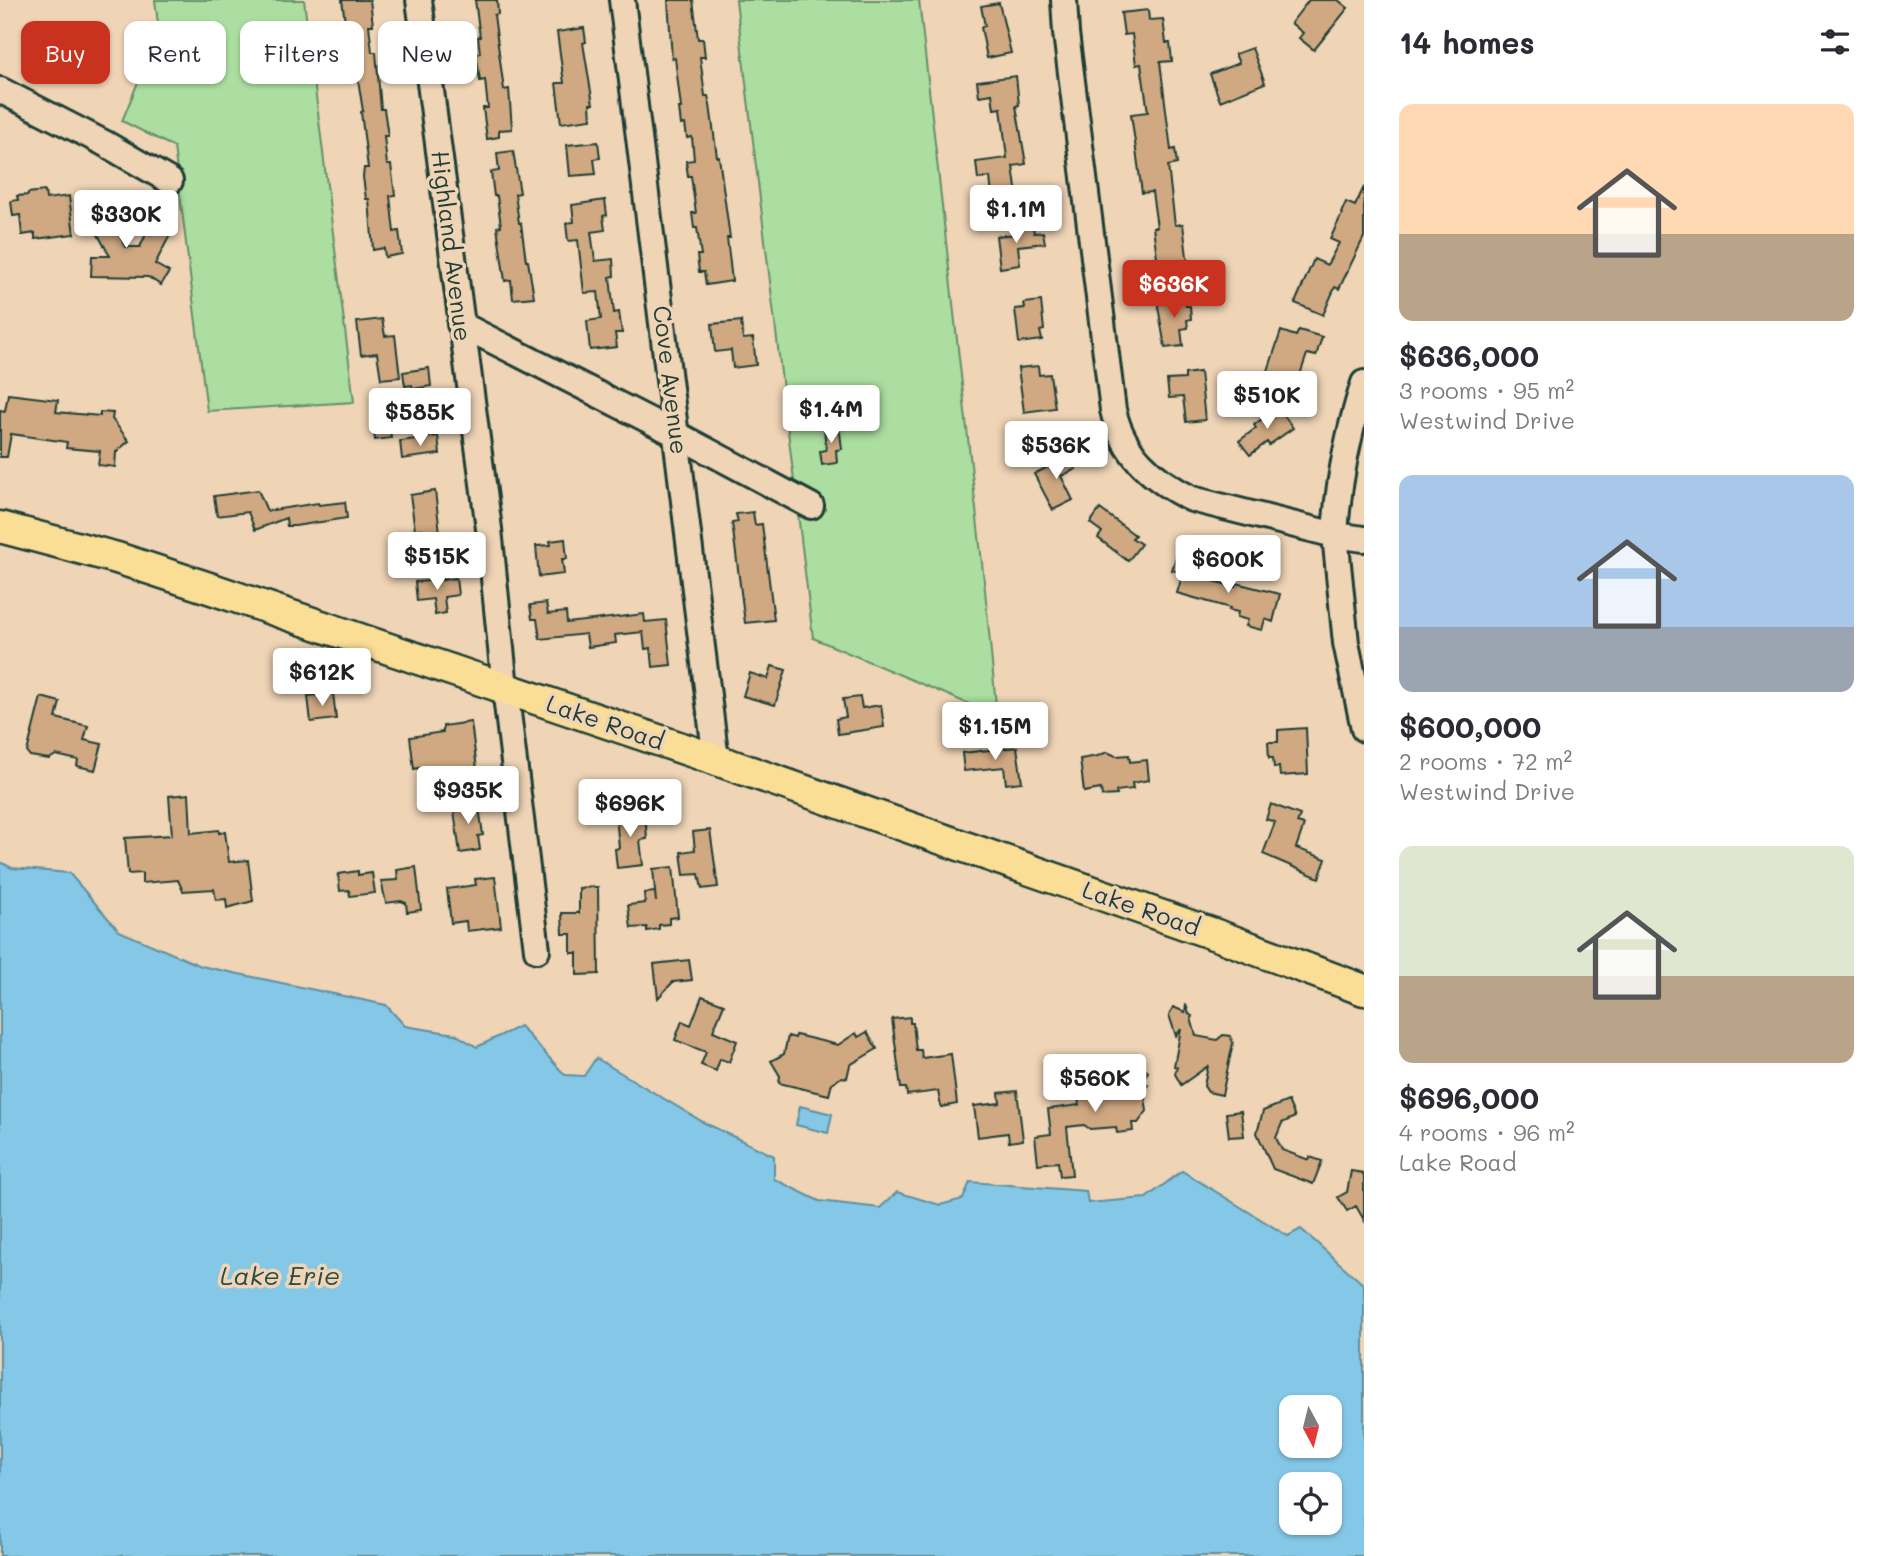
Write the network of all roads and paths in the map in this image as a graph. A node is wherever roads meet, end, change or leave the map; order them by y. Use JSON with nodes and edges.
{"nodes":[{"id":1,"x":419,"y":0,"type":"edge"},
{"id":2,"x":622,"y":0,"type":"edge"},
{"id":3,"x":1064,"y":0,"type":"edge"},
{"id":4,"x":0,"y":90,"type":"edge"},
{"id":5,"x":170,"y":181,"type":"dead end"},
{"id":6,"x":460,"y":324,"type":"junction"},
{"id":7,"x":1364,"y":383,"type":"edge"},
{"id":8,"x":676,"y":434,"type":"junction"},
{"id":9,"x":811,"y":506,"type":"dead end"},
{"id":10,"x":0,"y":527,"type":"edge"},
{"id":11,"x":1335,"y":535,"type":"junction"},
{"id":12,"x":1364,"y":540,"type":"edge"},
{"id":13,"x":505,"y":688,"type":"junction"},
{"id":14,"x":1364,"y":729,"type":"edge"},
{"id":15,"x":716,"y":760,"type":"junction"},
{"id":16,"x":537,"y":950,"type":"dead end"},
{"id":17,"x":1364,"y":990,"type":"edge"}],
"edges":[{"from":1,"to":6,"type":"street","name":"Highland Avenue"},
{"from":2,"to":8,"type":"street","name":"Cove Avenue"},
{"from":3,"to":11,"type":"street"},
{"from":4,"to":5,"type":"street"},
{"from":6,"to":8,"type":"street"},
{"from":6,"to":13,"type":"street","name":"Highland Avenue"},
{"from":7,"to":11,"type":"street"},
{"from":8,"to":9,"type":"street"},
{"from":8,"to":15,"type":"street","name":"Cove Avenue"},
{"from":10,"to":13,"type":"main road","name":"Lake Road"},
{"from":11,"to":12,"type":"street"},
{"from":11,"to":14,"type":"street"},
{"from":13,"to":15,"type":"main road","name":"Lake Road"},
{"from":13,"to":16,"type":"street","name":"Highland Avenue"},
{"from":15,"to":17,"type":"main road","name":"Lake Road"}]}
